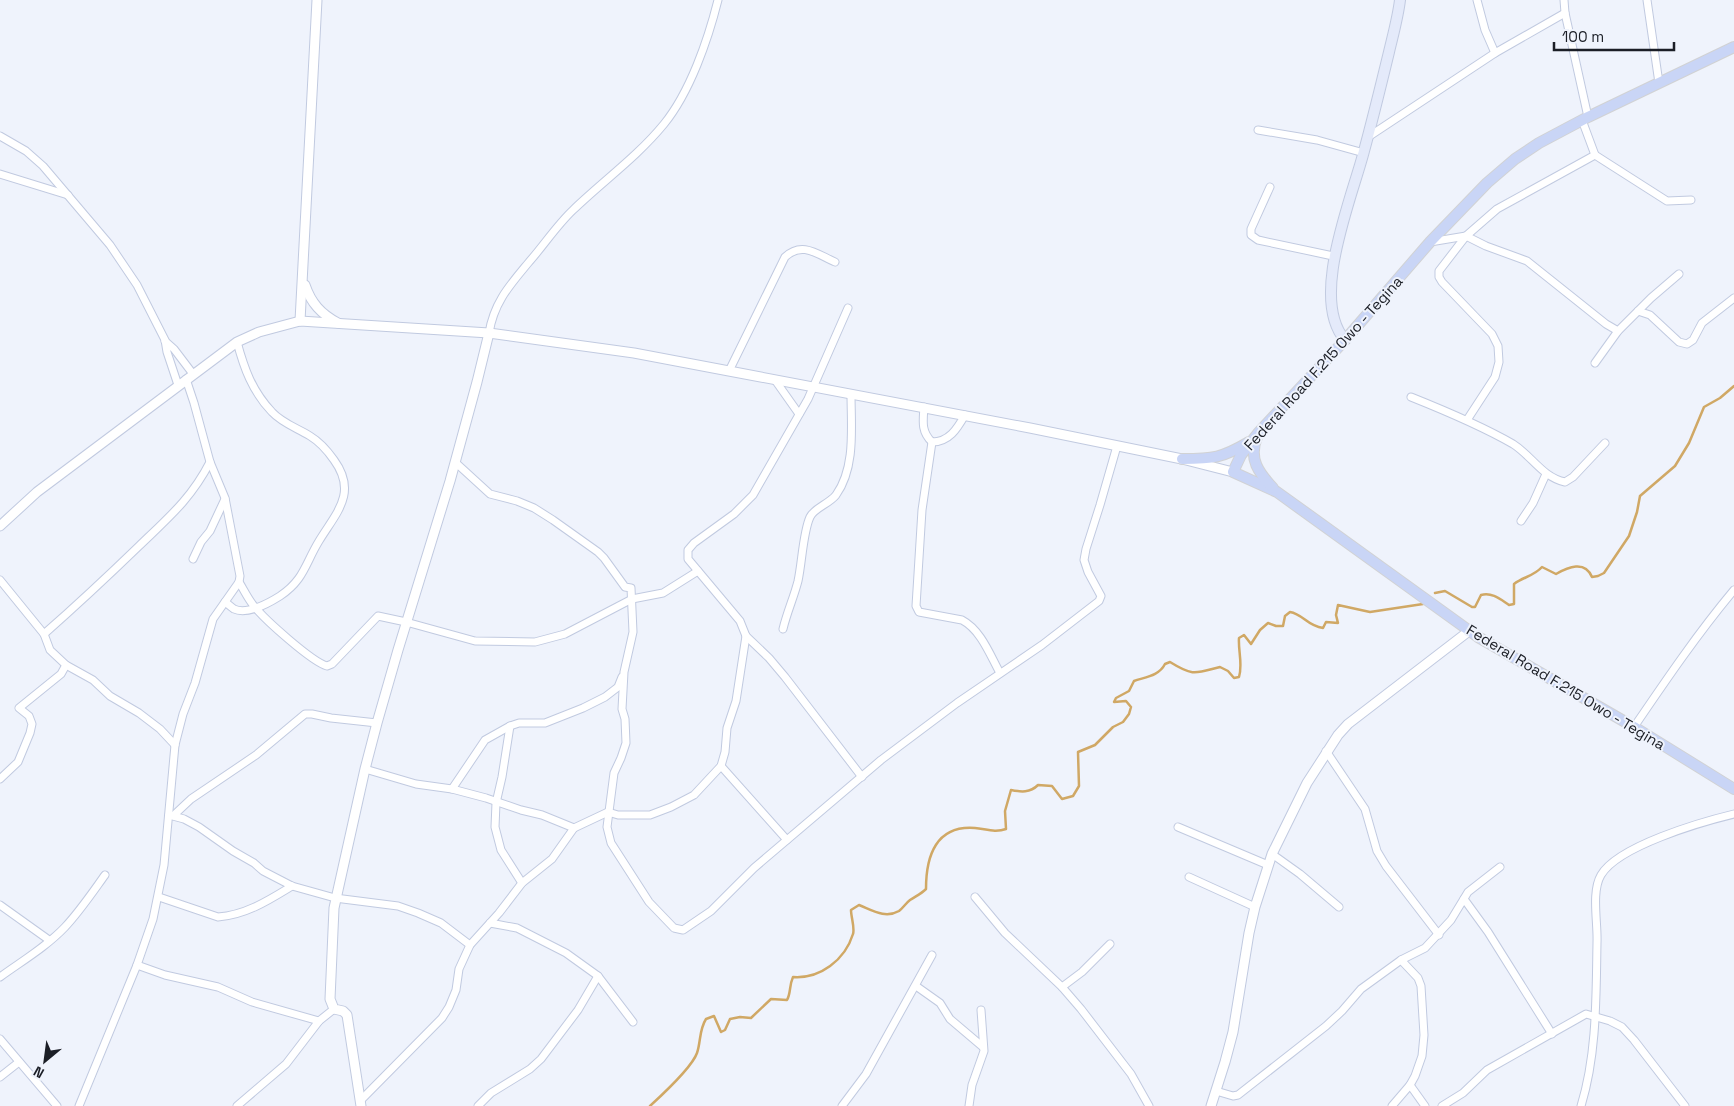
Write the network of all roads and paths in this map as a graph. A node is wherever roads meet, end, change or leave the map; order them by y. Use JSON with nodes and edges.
{"nodes":[{"id":1,"x":317,"y":0,"type":"edge"},
{"id":2,"x":718,"y":0,"type":"edge"},
{"id":3,"x":1477,"y":0,"type":"edge"},
{"id":4,"x":1564,"y":0,"type":"edge"},
{"id":5,"x":1647,"y":0,"type":"edge"},
{"id":6,"x":1397,"y":1,"type":"edge"},
{"id":7,"x":1565,"y":13,"type":"junction"},
{"id":8,"x":1734,"y":47,"type":"edge"},
{"id":9,"x":1495,"y":53,"type":"junction"},
{"id":10,"x":1659,"y":83,"type":"junction"},
{"id":11,"x":1585,"y":118,"type":"junction"},
{"id":12,"x":1258,"y":130,"type":"dead end"},
{"id":13,"x":0,"y":136,"type":"edge"},
{"id":14,"x":1368,"y":137,"type":"junction"},
{"id":15,"x":1364,"y":153,"type":"junction"},
{"id":16,"x":1595,"y":155,"type":"junction"},
{"id":17,"x":0,"y":174,"type":"edge"},
{"id":18,"x":1270,"y":187,"type":"dead end"},
{"id":19,"x":68,"y":195,"type":"junction"},
{"id":20,"x":1691,"y":200,"type":"dead end"},
{"id":21,"x":1466,"y":236,"type":"junction"},
{"id":22,"x":1430,"y":242,"type":"junction"},
{"id":23,"x":1333,"y":256,"type":"junction"},
{"id":24,"x":835,"y":262,"type":"dead end"},
{"id":25,"x":1679,"y":274,"type":"dead end"},
{"id":26,"x":303,"y":280,"type":"junction"},
{"id":27,"x":1734,"y":298,"type":"edge"},
{"id":28,"x":848,"y":308,"type":"dead end"},
{"id":29,"x":1638,"y":311,"type":"junction"},
{"id":30,"x":300,"y":321,"type":"junction"},
{"id":31,"x":340,"y":324,"type":"junction"},
{"id":32,"x":1618,"y":331,"type":"junction"},
{"id":33,"x":489,"y":333,"type":"junction"},
{"id":34,"x":165,"y":340,"type":"junction"},
{"id":35,"x":1345,"y":340,"type":"junction"},
{"id":36,"x":237,"y":342,"type":"junction"},
{"id":37,"x":1596,"y":363,"type":"dead end"},
{"id":38,"x":730,"y":371,"type":"junction"},
{"id":39,"x":189,"y":377,"type":"junction"},
{"id":40,"x":775,"y":380,"type":"junction"},
{"id":41,"x":178,"y":385,"type":"junction"},
{"id":42,"x":813,"y":387,"type":"junction"},
{"id":43,"x":851,"y":394,"type":"junction"},
{"id":44,"x":1411,"y":397,"type":"dead end"},
{"id":45,"x":924,"y":407,"type":"junction"},
{"id":46,"x":799,"y":414,"type":"junction"},
{"id":47,"x":965,"y":415,"type":"junction"},
{"id":48,"x":1467,"y":420,"type":"junction"},
{"id":49,"x":1257,"y":435,"type":"junction"},
{"id":50,"x":932,"y":442,"type":"junction"},
{"id":51,"x":1605,"y":443,"type":"dead end"},
{"id":52,"x":1117,"y":446,"type":"junction"},
{"id":53,"x":1182,"y":459,"type":"junction"},
{"id":54,"x":210,"y":462,"type":"junction"},
{"id":55,"x":456,"y":462,"type":"junction"},
{"id":56,"x":1233,"y":472,"type":"junction"},
{"id":57,"x":1546,"y":474,"type":"junction"},
{"id":58,"x":1278,"y":492,"type":"junction"},
{"id":59,"x":225,"y":498,"type":"junction"},
{"id":60,"x":1520,"y":521,"type":"dead end"},
{"id":61,"x":0,"y":526,"type":"edge"},
{"id":62,"x":193,"y":559,"type":"dead end"},
{"id":63,"x":698,"y":571,"type":"junction"},
{"id":64,"x":0,"y":580,"type":"edge"},
{"id":65,"x":239,"y":582,"type":"junction"},
{"id":66,"x":1734,"y":590,"type":"edge"},
{"id":67,"x":632,"y":599,"type":"junction"},
{"id":68,"x":225,"y":602,"type":"junction"},
{"id":69,"x":255,"y":607,"type":"junction"},
{"id":70,"x":406,"y":622,"type":"junction"},
{"id":71,"x":783,"y":629,"type":"dead end"},
{"id":72,"x":1469,"y":631,"type":"junction"},
{"id":73,"x":44,"y":634,"type":"junction"},
{"id":74,"x":746,"y":636,"type":"junction"},
{"id":75,"x":66,"y":665,"type":"junction"},
{"id":76,"x":624,"y":672,"type":"junction"},
{"id":77,"x":1000,"y":673,"type":"junction"},
{"id":78,"x":376,"y":723,"type":"junction"},
{"id":79,"x":510,"y":726,"type":"junction"},
{"id":80,"x":1634,"y":726,"type":"junction"},
{"id":81,"x":175,"y":744,"type":"junction"},
{"id":82,"x":1326,"y":751,"type":"junction"},
{"id":83,"x":721,"y":766,"type":"junction"},
{"id":84,"x":365,"y":770,"type":"junction"},
{"id":85,"x":862,"y":777,"type":"junction"},
{"id":86,"x":0,"y":778,"type":"edge"},
{"id":87,"x":452,"y":789,"type":"junction"},
{"id":88,"x":1734,"y":789,"type":"edge"},
{"id":89,"x":496,"y":803,"type":"junction"},
{"id":90,"x":608,"y":812,"type":"junction"},
{"id":91,"x":1734,"y":814,"type":"edge"},
{"id":92,"x":172,"y":815,"type":"junction"},
{"id":93,"x":1178,"y":827,"type":"dead end"},
{"id":94,"x":574,"y":828,"type":"junction"},
{"id":95,"x":788,"y":840,"type":"junction"},
{"id":96,"x":1272,"y":854,"type":"junction"},
{"id":97,"x":1268,"y":866,"type":"junction"},
{"id":98,"x":1500,"y":867,"type":"dead end"},
{"id":99,"x":105,"y":875,"type":"dead end"},
{"id":100,"x":1189,"y":877,"type":"dead end"},
{"id":101,"x":522,"y":883,"type":"junction"},
{"id":102,"x":292,"y":886,"type":"junction"},
{"id":103,"x":159,"y":897,"type":"junction"},
{"id":104,"x":975,"y":897,"type":"dead end"},
{"id":105,"x":335,"y":898,"type":"junction"},
{"id":106,"x":1464,"y":899,"type":"junction"},
{"id":107,"x":0,"y":904,"type":"edge"},
{"id":108,"x":1255,"y":907,"type":"junction"},
{"id":109,"x":1339,"y":907,"type":"dead end"},
{"id":110,"x":490,"y":923,"type":"junction"},
{"id":111,"x":1438,"y":935,"type":"junction"},
{"id":112,"x":49,"y":940,"type":"junction"},
{"id":113,"x":1110,"y":944,"type":"dead end"},
{"id":114,"x":470,"y":945,"type":"junction"},
{"id":115,"x":932,"y":955,"type":"dead end"},
{"id":116,"x":1402,"y":960,"type":"junction"},
{"id":117,"x":137,"y":965,"type":"junction"},
{"id":118,"x":598,"y":976,"type":"junction"},
{"id":119,"x":0,"y":977,"type":"edge"},
{"id":120,"x":916,"y":986,"type":"junction"},
{"id":121,"x":1062,"y":987,"type":"junction"},
{"id":122,"x":334,"y":1009,"type":"junction"},
{"id":123,"x":981,"y":1010,"type":"dead end"},
{"id":124,"x":1594,"y":1016,"type":"junction"},
{"id":125,"x":319,"y":1021,"type":"junction"},
{"id":126,"x":633,"y":1022,"type":"dead end"},
{"id":127,"x":1552,"y":1034,"type":"junction"},
{"id":128,"x":0,"y":1039,"type":"edge"},
{"id":129,"x":983,"y":1047,"type":"junction"},
{"id":130,"x":19,"y":1062,"type":"junction"},
{"id":131,"x":0,"y":1078,"type":"edge"},
{"id":132,"x":1410,"y":1085,"type":"junction"},
{"id":133,"x":1216,"y":1091,"type":"junction"},
{"id":134,"x":360,"y":1104,"type":"edge"},
{"id":135,"x":57,"y":1106,"type":"edge"},
{"id":136,"x":79,"y":1106,"type":"edge"},
{"id":137,"x":237,"y":1106,"type":"edge"},
{"id":138,"x":478,"y":1106,"type":"edge"},
{"id":139,"x":842,"y":1106,"type":"edge"},
{"id":140,"x":969,"y":1106,"type":"edge"},
{"id":141,"x":1149,"y":1106,"type":"edge"},
{"id":142,"x":1211,"y":1106,"type":"edge"},
{"id":143,"x":1392,"y":1106,"type":"edge"},
{"id":144,"x":1425,"y":1106,"type":"edge"},
{"id":145,"x":1442,"y":1106,"type":"edge"},
{"id":146,"x":1581,"y":1106,"type":"edge"},
{"id":147,"x":1685,"y":1106,"type":"edge"}],
"edges":[{"from":1,"to":26,"type":"street"},
{"from":2,"to":33,"type":"street"},
{"from":3,"to":9,"type":"street"},
{"from":4,"to":7,"type":"street"},
{"from":5,"to":10,"type":"street"},
{"from":6,"to":14,"type":"main road"},
{"from":7,"to":9,"type":"street"},
{"from":7,"to":11,"type":"street"},
{"from":8,"to":10,"type":"main road","name":"Federal Road F.215 Owo - Tegina"},
{"from":9,"to":14,"type":"street"},
{"from":10,"to":11,"type":"main road","name":"Federal Road F.215 Owo - Tegina"},
{"from":11,"to":16,"type":"street"},
{"from":11,"to":22,"type":"main road","name":"Federal Road F.215 Owo - Tegina"},
{"from":12,"to":15,"type":"street"},
{"from":13,"to":19,"type":"street"},
{"from":14,"to":15,"type":"main road"},
{"from":15,"to":23,"type":"main road"},
{"from":16,"to":20,"type":"street"},
{"from":16,"to":21,"type":"street"},
{"from":17,"to":19,"type":"street"},
{"from":18,"to":23,"type":"street"},
{"from":19,"to":34,"type":"street"},
{"from":21,"to":22,"type":"street"},
{"from":21,"to":32,"type":"street"},
{"from":21,"to":48,"type":"street"},
{"from":22,"to":35,"type":"main road","name":"Federal Road F.215 Owo - Tegina"},
{"from":23,"to":35,"type":"main road"},
{"from":24,"to":38,"type":"street"},
{"from":25,"to":29,"type":"street"},
{"from":26,"to":30,"type":"street"},
{"from":26,"to":31,"type":"street"},
{"from":27,"to":29,"type":"street"},
{"from":28,"to":42,"type":"street"},
{"from":29,"to":32,"type":"street"},
{"from":30,"to":31,"type":"street"},
{"from":30,"to":36,"type":"street"},
{"from":31,"to":33,"type":"street"},
{"from":32,"to":37,"type":"street"},
{"from":33,"to":38,"type":"street"},
{"from":33,"to":55,"type":"street"},
{"from":34,"to":39,"type":"street"},
{"from":34,"to":41,"type":"street"},
{"from":35,"to":49,"type":"main road","name":"Federal Road F.215 Owo - Tegina"},
{"from":36,"to":39,"type":"street"},
{"from":36,"to":69,"type":"street"},
{"from":38,"to":40,"type":"street"},
{"from":39,"to":41,"type":"street"},
{"from":39,"to":54,"type":"street"},
{"from":40,"to":42,"type":"street"},
{"from":40,"to":46,"type":"street"},
{"from":41,"to":61,"type":"street"},
{"from":42,"to":43,"type":"street"},
{"from":42,"to":46,"type":"street"},
{"from":43,"to":45,"type":"street"},
{"from":43,"to":71,"type":"street"},
{"from":44,"to":48,"type":"street"},
{"from":45,"to":47,"type":"street"},
{"from":45,"to":50,"type":"street"},
{"from":46,"to":63,"type":"street"},
{"from":47,"to":50,"type":"street"},
{"from":47,"to":52,"type":"street"},
{"from":48,"to":57,"type":"street"},
{"from":49,"to":53,"type":"main road"},
{"from":49,"to":56,"type":"main road","name":"Federal Road F.215 Owo - Tegina"},
{"from":49,"to":58,"type":"main road"},
{"from":50,"to":77,"type":"street"},
{"from":51,"to":57,"type":"street"},
{"from":52,"to":53,"type":"street"},
{"from":52,"to":77,"type":"street"},
{"from":53,"to":56,"type":"street"},
{"from":54,"to":59,"type":"street"},
{"from":54,"to":73,"type":"street"},
{"from":55,"to":67,"type":"street"},
{"from":55,"to":70,"type":"street"},
{"from":56,"to":58,"type":"main road","name":"Federal Road F.215 Owo - Tegina"},
{"from":57,"to":60,"type":"street"},
{"from":58,"to":72,"type":"main road","name":"Federal Road F.215 Owo - Tegina"},
{"from":59,"to":62,"type":"street"},
{"from":59,"to":65,"type":"street"},
{"from":63,"to":67,"type":"street"},
{"from":63,"to":74,"type":"street"},
{"from":64,"to":73,"type":"street"},
{"from":65,"to":68,"type":"street"},
{"from":65,"to":69,"type":"street"},
{"from":66,"to":80,"type":"street"},
{"from":67,"to":70,"type":"street"},
{"from":67,"to":76,"type":"street"},
{"from":68,"to":69,"type":"street"},
{"from":68,"to":81,"type":"street"},
{"from":69,"to":70,"type":"street"},
{"from":70,"to":78,"type":"street"},
{"from":72,"to":80,"type":"main road","name":"Federal Road F.215 Owo - Tegina"},
{"from":72,"to":82,"type":"street"},
{"from":73,"to":75,"type":"street"},
{"from":74,"to":83,"type":"street"},
{"from":74,"to":85,"type":"street"},
{"from":75,"to":81,"type":"street"},
{"from":75,"to":86,"type":"street"},
{"from":76,"to":79,"type":"street"},
{"from":76,"to":90,"type":"street"},
{"from":77,"to":85,"type":"street"},
{"from":78,"to":84,"type":"street"},
{"from":78,"to":92,"type":"street"},
{"from":79,"to":87,"type":"street"},
{"from":79,"to":89,"type":"street"},
{"from":80,"to":88,"type":"main road","name":"Federal Road F.215 Owo - Tegina"},
{"from":81,"to":92,"type":"street"},
{"from":82,"to":96,"type":"street"},
{"from":82,"to":111,"type":"street"},
{"from":83,"to":90,"type":"street"},
{"from":83,"to":95,"type":"street"},
{"from":84,"to":87,"type":"street"},
{"from":84,"to":105,"type":"street"},
{"from":85,"to":95,"type":"street"},
{"from":87,"to":89,"type":"street"},
{"from":89,"to":94,"type":"street"},
{"from":89,"to":101,"type":"street"},
{"from":90,"to":94,"type":"street"},
{"from":90,"to":95,"type":"street"},
{"from":91,"to":124,"type":"street"},
{"from":92,"to":102,"type":"street"},
{"from":92,"to":103,"type":"street"},
{"from":93,"to":97,"type":"street"},
{"from":94,"to":101,"type":"street"},
{"from":96,"to":97,"type":"street"},
{"from":96,"to":109,"type":"street"},
{"from":97,"to":108,"type":"street"},
{"from":98,"to":106,"type":"street"},
{"from":99,"to":112,"type":"street"},
{"from":100,"to":108,"type":"street"},
{"from":101,"to":110,"type":"street"},
{"from":102,"to":103,"type":"street"},
{"from":102,"to":105,"type":"street"},
{"from":103,"to":117,"type":"street"},
{"from":104,"to":121,"type":"street"},
{"from":105,"to":114,"type":"street"},
{"from":105,"to":122,"type":"street"},
{"from":106,"to":111,"type":"street"},
{"from":106,"to":127,"type":"street"},
{"from":107,"to":112,"type":"street"},
{"from":108,"to":133,"type":"street"},
{"from":110,"to":114,"type":"street"},
{"from":110,"to":118,"type":"street"},
{"from":111,"to":116,"type":"street"},
{"from":112,"to":119,"type":"street"},
{"from":113,"to":121,"type":"street"},
{"from":114,"to":134,"type":"street"},
{"from":115,"to":120,"type":"street"},
{"from":116,"to":132,"type":"street"},
{"from":116,"to":133,"type":"street"},
{"from":117,"to":125,"type":"street"},
{"from":117,"to":136,"type":"street"},
{"from":118,"to":126,"type":"street"},
{"from":118,"to":138,"type":"street"},
{"from":120,"to":129,"type":"street"},
{"from":120,"to":139,"type":"street"},
{"from":121,"to":141,"type":"street"},
{"from":122,"to":125,"type":"street"},
{"from":122,"to":134,"type":"street"},
{"from":123,"to":129,"type":"street"},
{"from":124,"to":127,"type":"street"},
{"from":124,"to":146,"type":"street"},
{"from":124,"to":147,"type":"street"},
{"from":125,"to":137,"type":"street"},
{"from":127,"to":145,"type":"street"},
{"from":128,"to":130,"type":"street"},
{"from":129,"to":140,"type":"street"},
{"from":130,"to":131,"type":"street"},
{"from":130,"to":135,"type":"street"},
{"from":132,"to":143,"type":"street"},
{"from":132,"to":144,"type":"street"},
{"from":133,"to":142,"type":"street"}]}
